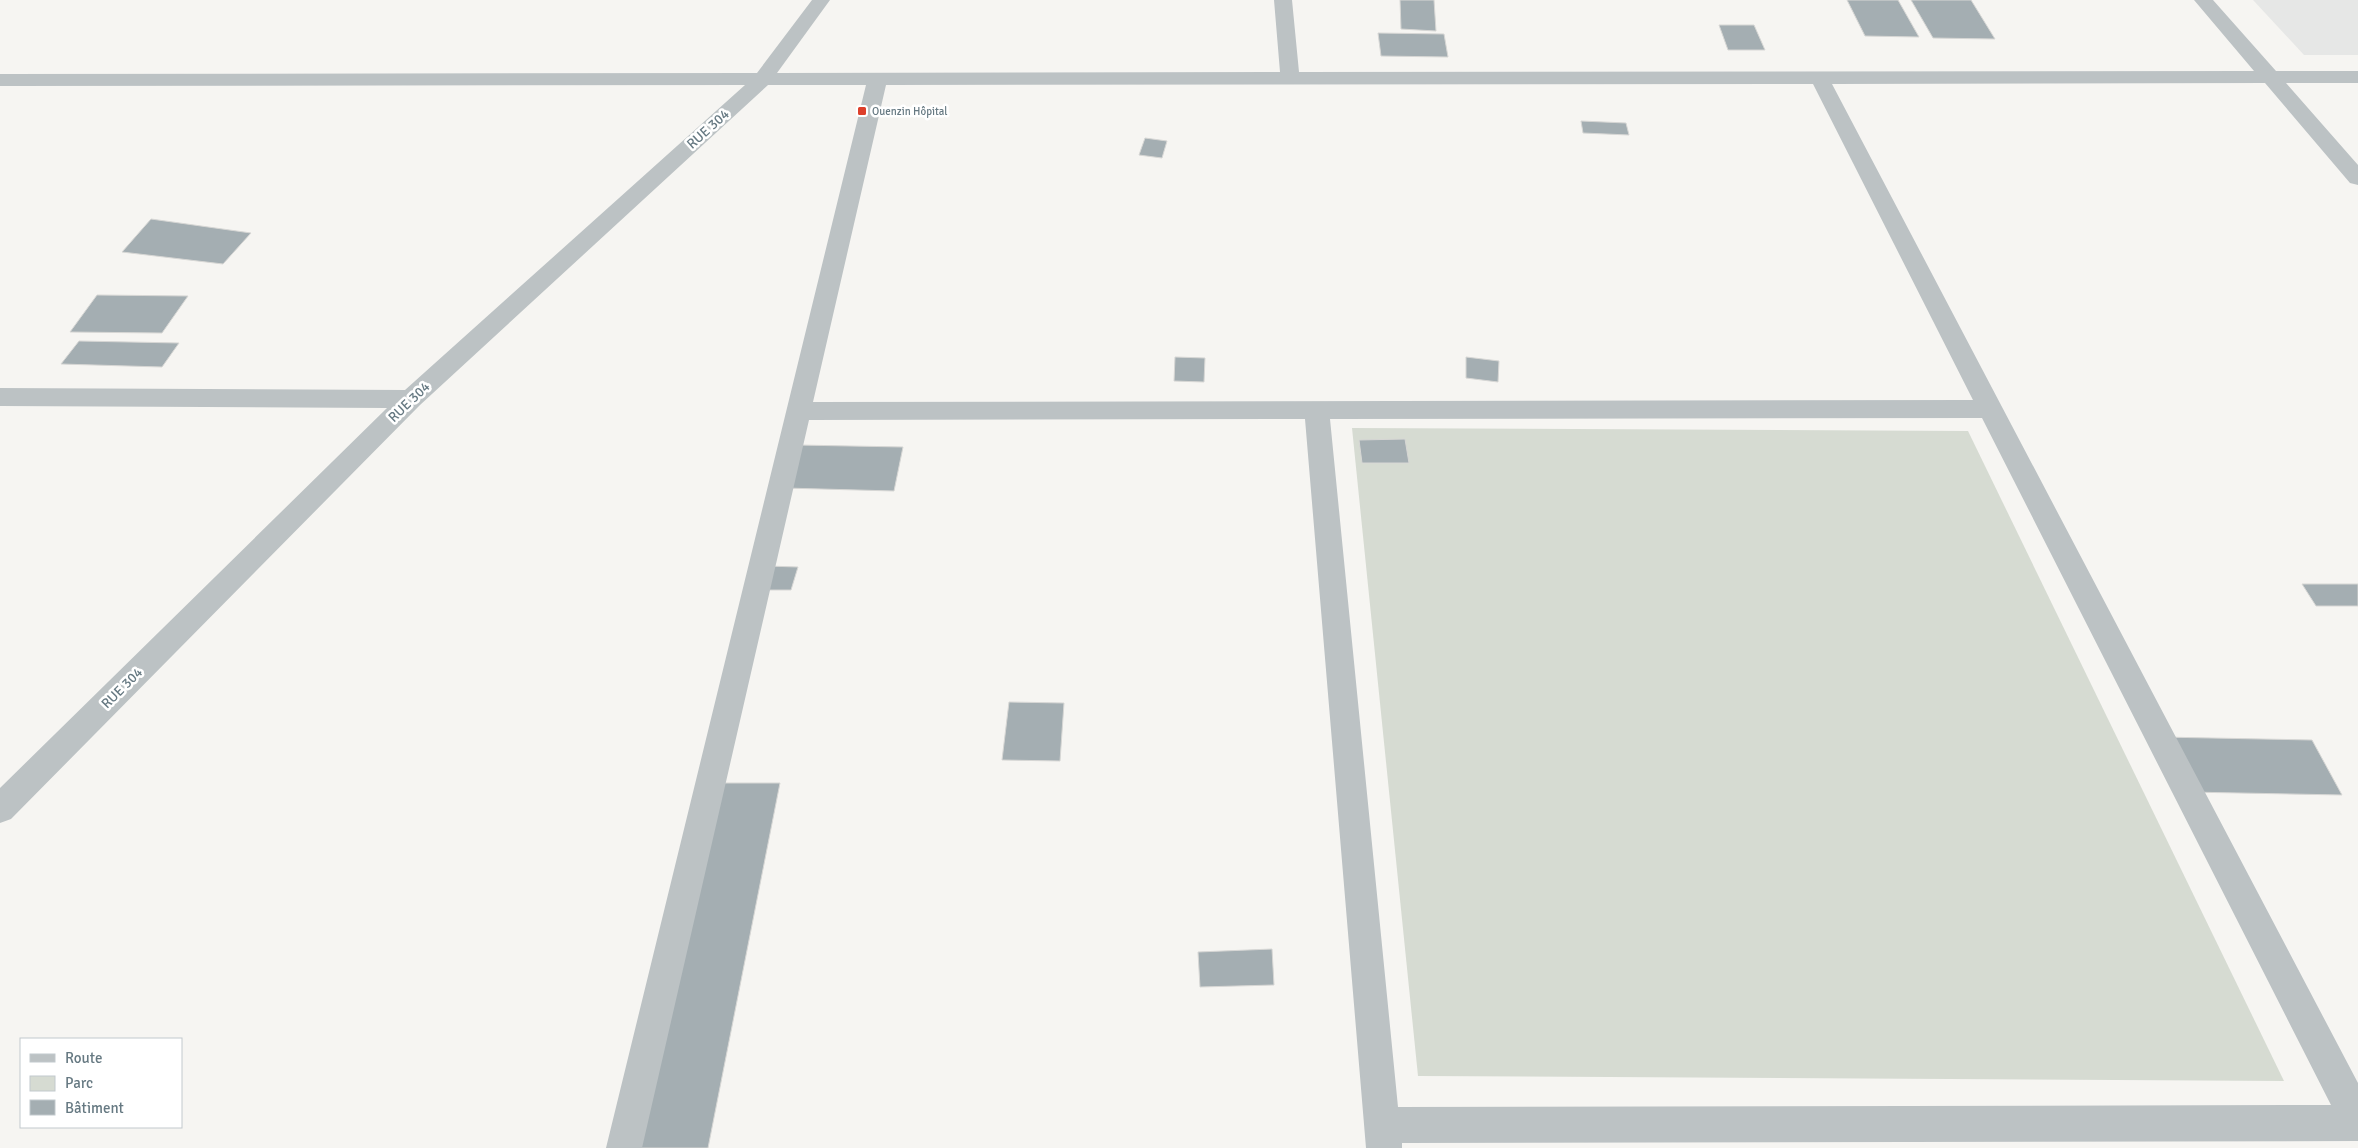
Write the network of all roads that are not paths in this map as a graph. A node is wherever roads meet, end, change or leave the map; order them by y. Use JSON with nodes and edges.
{"nodes":[{"id":1,"x":821,"y":0,"type":"edge"},
{"id":2,"x":1283,"y":0,"type":"edge"},
{"id":3,"x":2203,"y":0,"type":"edge"},
{"id":4,"x":1819,"y":77,"type":"junction"},
{"id":5,"x":2270,"y":77,"type":"junction"},
{"id":6,"x":2358,"y":77,"type":"edge"},
{"id":7,"x":878,"y":78,"type":"junction"},
{"id":8,"x":1290,"y":78,"type":"junction"},
{"id":9,"x":0,"y":80,"type":"edge"},
{"id":10,"x":762,"y":80,"type":"junction"},
{"id":11,"x":2358,"y":178,"type":"edge"},
{"id":12,"x":0,"y":397,"type":"edge"},
{"id":13,"x":411,"y":399,"type":"junction"},
{"id":14,"x":1991,"y":408,"type":"junction"},
{"id":15,"x":1317,"y":410,"type":"junction"},
{"id":16,"x":799,"y":411,"type":"junction"},
{"id":17,"x":0,"y":809,"type":"edge"},
{"id":18,"x":2358,"y":1121,"type":"edge"},
{"id":19,"x":1383,"y":1136,"type":"edge"},
{"id":20,"x":624,"y":1148,"type":"edge"}],
"edges":[{"from":1,"to":10,"type":"street","name":"RUE 304"},
{"from":2,"to":8,"type":"street"},
{"from":3,"to":5,"type":"street"},
{"from":4,"to":5,"type":"street"},
{"from":4,"to":8,"type":"street"},
{"from":4,"to":14,"type":"street"},
{"from":5,"to":6,"type":"street"},
{"from":5,"to":11,"type":"street"},
{"from":7,"to":8,"type":"street"},
{"from":7,"to":10,"type":"street"},
{"from":7,"to":16,"type":"street"},
{"from":9,"to":10,"type":"street"},
{"from":10,"to":13,"type":"street","name":"RUE 304"},
{"from":12,"to":13,"type":"street"},
{"from":13,"to":17,"type":"street","name":"RUE 304"},
{"from":14,"to":15,"type":"street"},
{"from":14,"to":18,"type":"street"},
{"from":15,"to":16,"type":"street"},
{"from":15,"to":19,"type":"street"},
{"from":16,"to":20,"type":"street"},
{"from":18,"to":19,"type":"street"}]}
